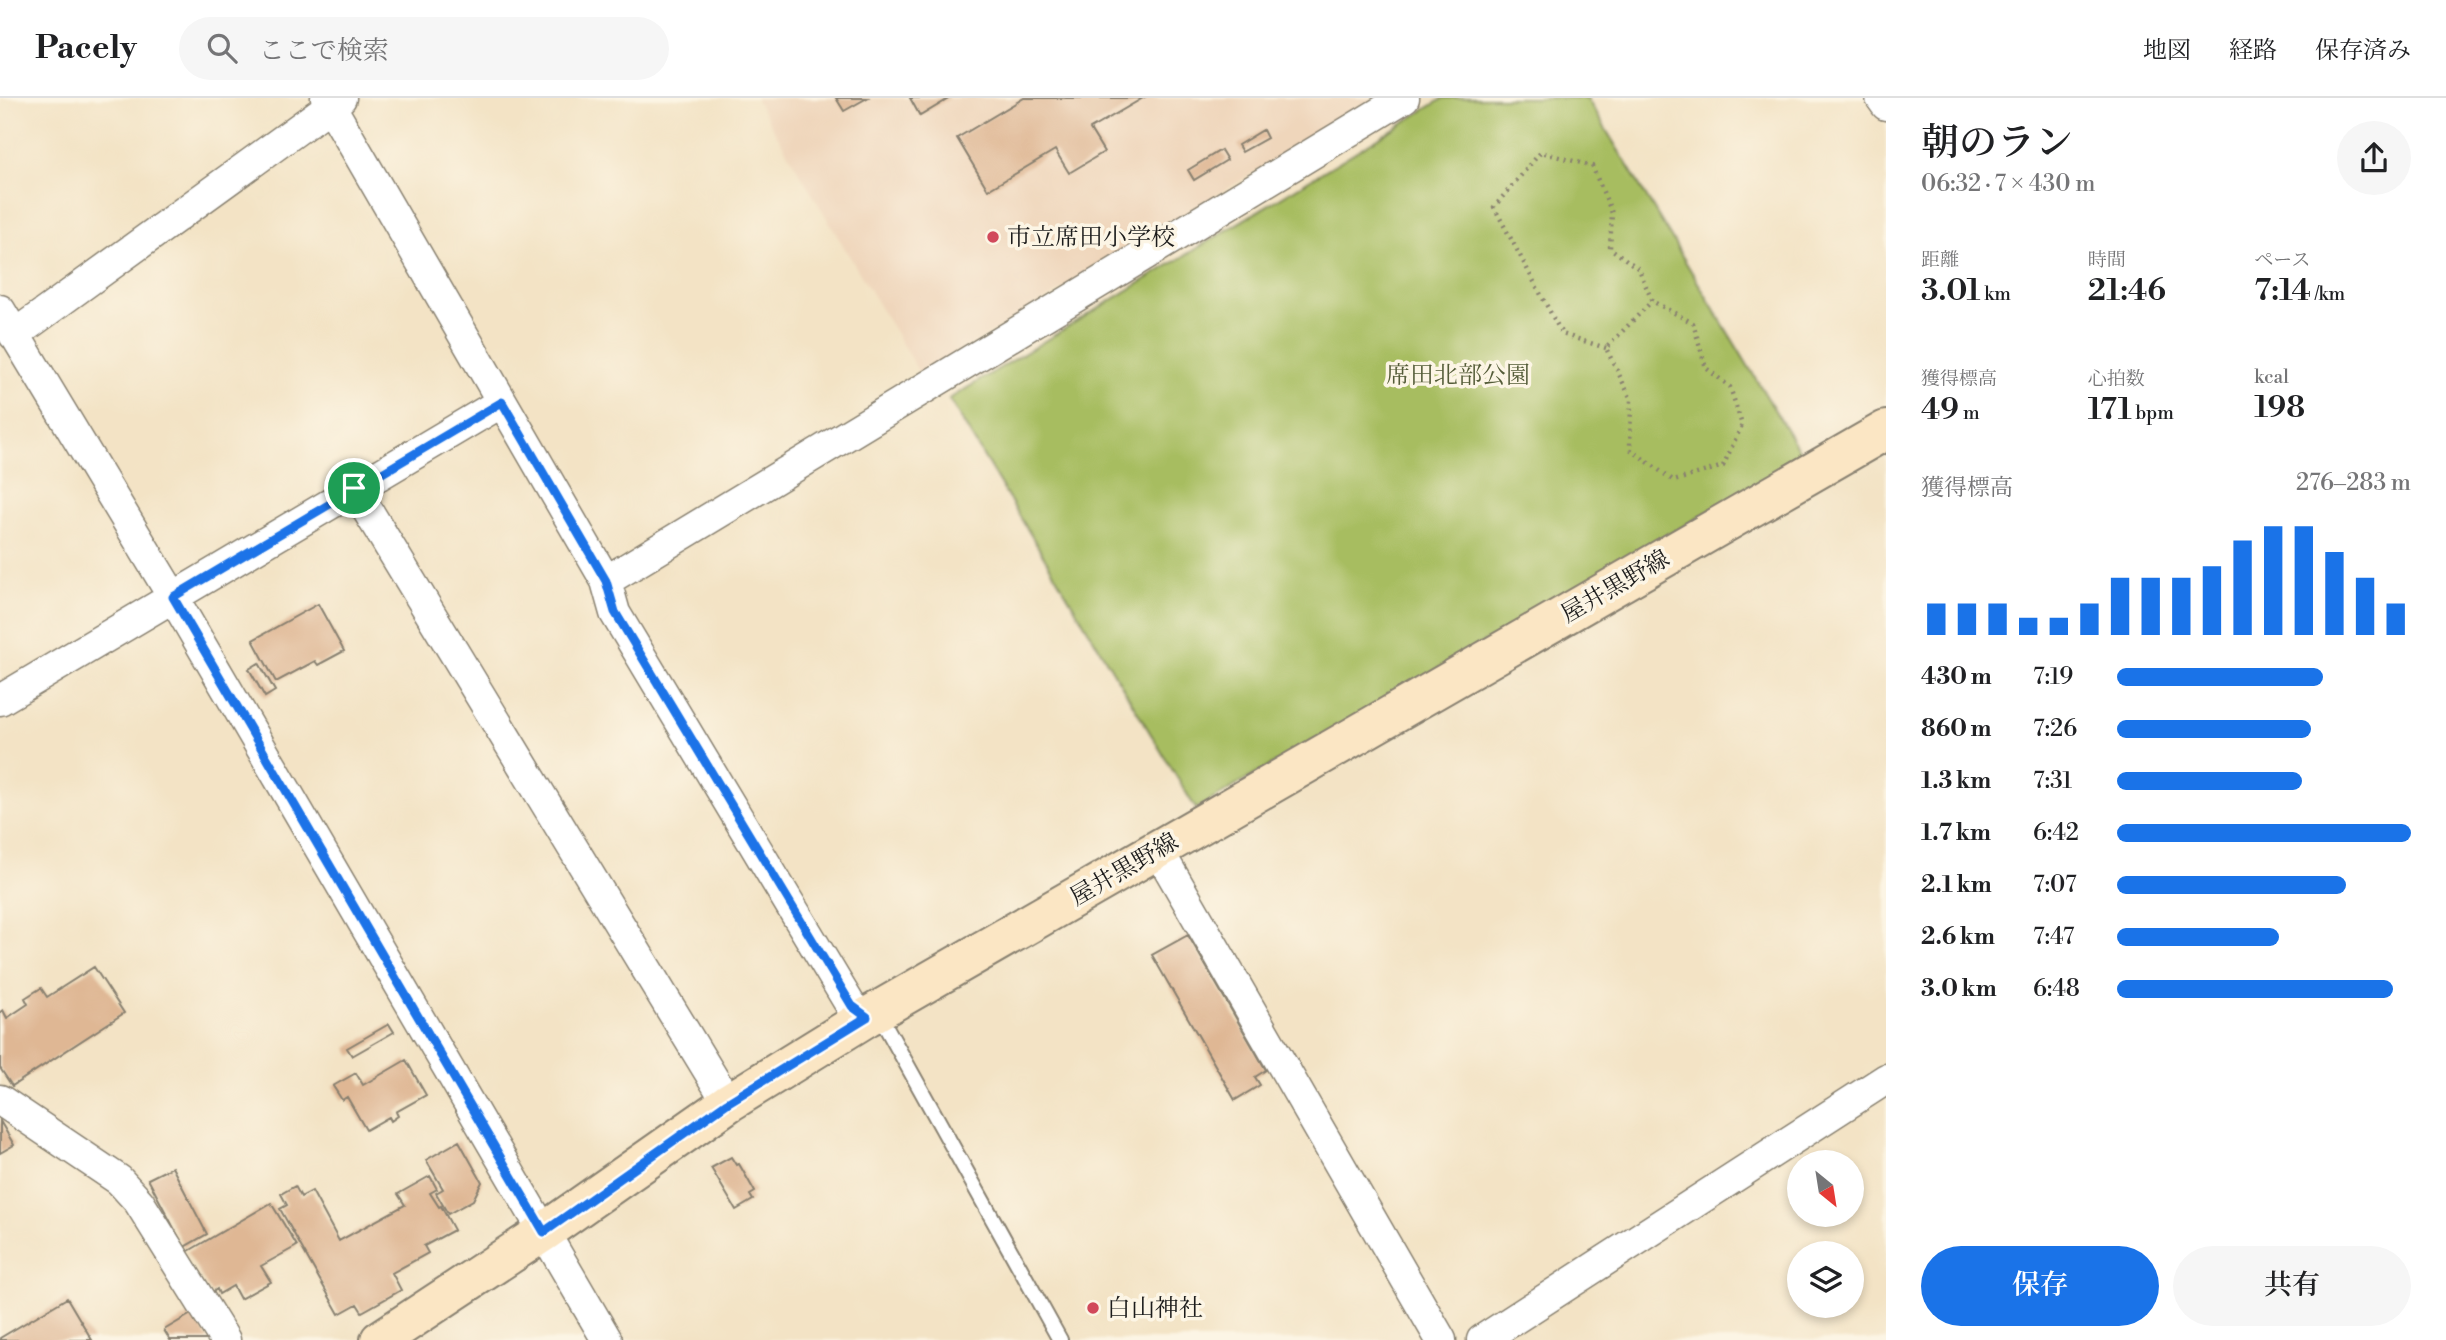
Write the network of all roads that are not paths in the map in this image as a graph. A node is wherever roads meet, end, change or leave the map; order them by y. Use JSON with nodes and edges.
{"nodes":[{"id":1,"x":1404,"y":98,"type":"edge"},
{"id":2,"x":1881,"y":98,"type":"edge"},
{"id":3,"x":332,"y":100,"type":"edge"},
{"id":4,"x":1886,"y":104,"type":"edge"},
{"id":5,"x":7,"y":322,"type":"edge"},
{"id":6,"x":502,"y":402,"type":"junction"},
{"id":7,"x":1886,"y":430,"type":"edge"},
{"id":8,"x":354,"y":488,"type":"junction"},
{"id":9,"x":606,"y":581,"type":"junction"},
{"id":10,"x":173,"y":597,"type":"junction"},
{"id":11,"x":0,"y":700,"type":"edge"},
{"id":12,"x":1158,"y":849,"type":"junction"},
{"id":13,"x":867,"y":1017,"type":"junction"},
{"id":14,"x":1886,"y":1079,"type":"edge"},
{"id":15,"x":0,"y":1100,"type":"edge"},
{"id":16,"x":727,"y":1103,"type":"junction"},
{"id":17,"x":544,"y":1232,"type":"junction"},
{"id":18,"x":225,"y":1340,"type":"edge"},
{"id":19,"x":380,"y":1340,"type":"edge"},
{"id":20,"x":607,"y":1340,"type":"edge"},
{"id":21,"x":1060,"y":1340,"type":"edge"},
{"id":22,"x":1441,"y":1340,"type":"edge"},
{"id":23,"x":1482,"y":1340,"type":"edge"}],
"edges":[{"from":1,"to":9,"type":"street"},
{"from":2,"to":4,"type":"street"},
{"from":3,"to":5,"type":"street"},
{"from":3,"to":6,"type":"street"},
{"from":5,"to":10,"type":"street"},
{"from":6,"to":8,"type":"street"},
{"from":6,"to":9,"type":"street"},
{"from":7,"to":12,"type":"main road","name":"屋井黒野線"},
{"from":8,"to":10,"type":"street"},
{"from":8,"to":16,"type":"street"},
{"from":9,"to":13,"type":"street"},
{"from":10,"to":11,"type":"street"},
{"from":10,"to":17,"type":"street"},
{"from":12,"to":13,"type":"main road","name":"屋井黒野線"},
{"from":12,"to":22,"type":"street"},
{"from":13,"to":16,"type":"main road","name":"屋井黒野線"},
{"from":13,"to":21,"type":"lane"},
{"from":14,"to":23,"type":"street"},
{"from":15,"to":18,"type":"street"},
{"from":16,"to":17,"type":"main road","name":"屋井黒野線"},
{"from":17,"to":19,"type":"main road","name":"屋井黒野線"},
{"from":17,"to":20,"type":"street"}]}
